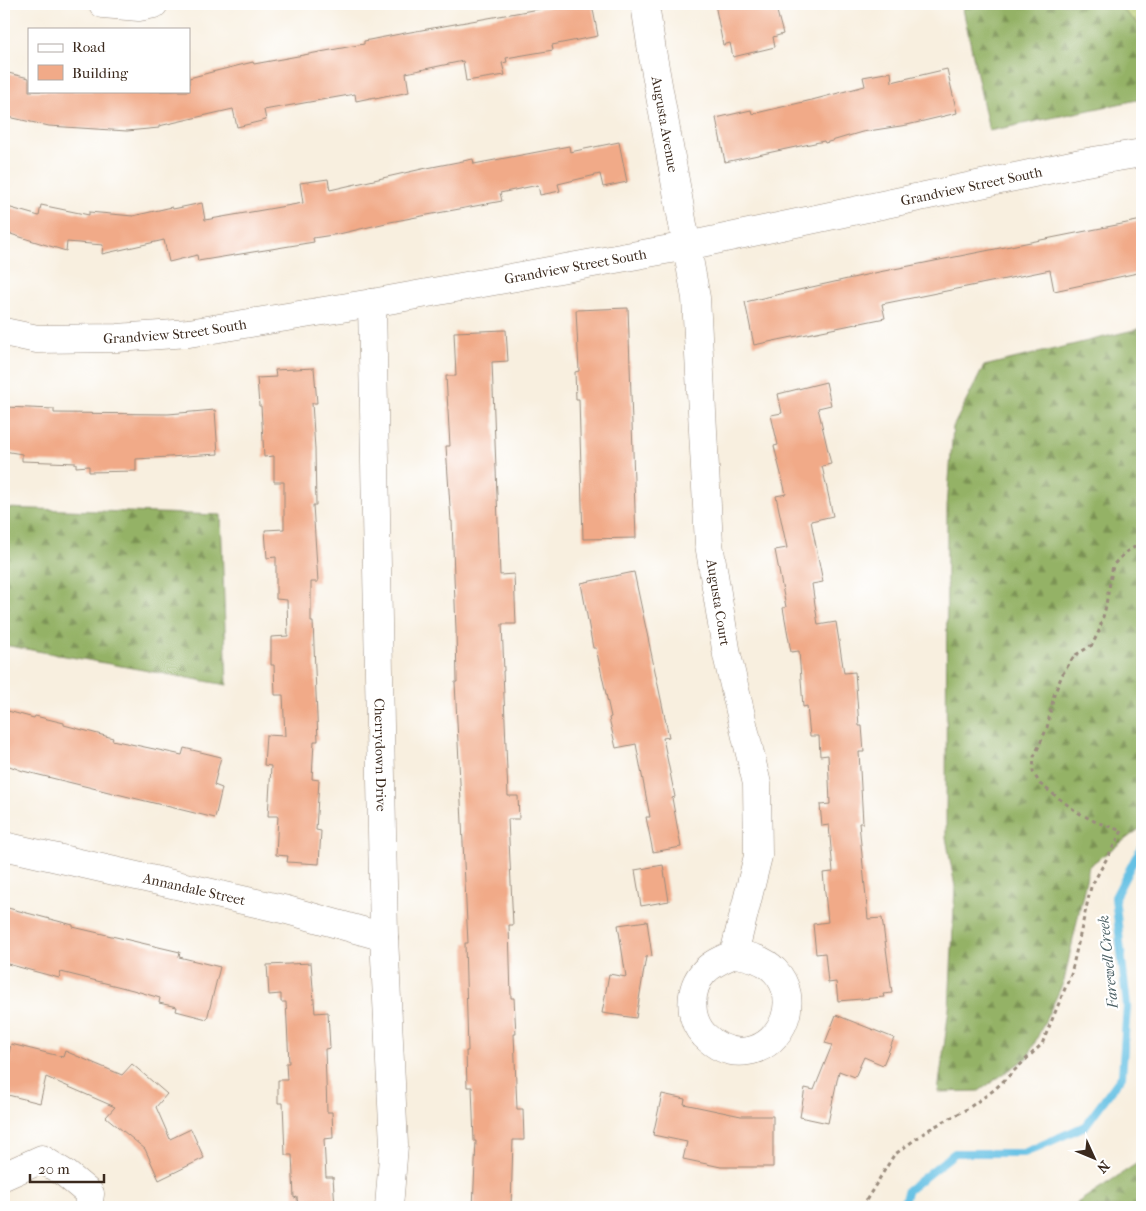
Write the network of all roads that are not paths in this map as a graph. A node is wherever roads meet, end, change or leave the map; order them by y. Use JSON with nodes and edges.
{"nodes":[{"id":1,"x":103,"y":4,"type":"edge"},
{"id":2,"x":154,"y":4,"type":"edge"},
{"id":3,"x":645,"y":4,"type":"edge"},
{"id":4,"x":1142,"y":153,"type":"edge"},
{"id":5,"x":687,"y":246,"type":"junction"},
{"id":6,"x":372,"y":303,"type":"junction"},
{"id":7,"x":4,"y":332,"type":"edge"},
{"id":8,"x":4,"y":846,"type":"edge"},
{"id":9,"x":384,"y":937,"type":"junction"},
{"id":10,"x":734,"y":954,"type":"dead end"},
{"id":11,"x":4,"y":1176,"type":"edge"},
{"id":12,"x":88,"y":1207,"type":"edge"},
{"id":13,"x":389,"y":1207,"type":"edge"}],
"edges":[{"from":1,"to":2,"type":"street"},
{"from":3,"to":5,"type":"street","name":"Augusta Avenue"},
{"from":4,"to":5,"type":"street","name":"Grandview Street South"},
{"from":5,"to":6,"type":"street","name":"Grandview Street South"},
{"from":5,"to":10,"type":"street","name":"Augusta Court"},
{"from":6,"to":7,"type":"street","name":"Grandview Street South"},
{"from":6,"to":9,"type":"street","name":"Cherrydown Drive"},
{"from":8,"to":9,"type":"street","name":"Annandale Street"},
{"from":9,"to":13,"type":"street","name":"Cherrydown Drive"},
{"from":11,"to":12,"type":"street"}]}
